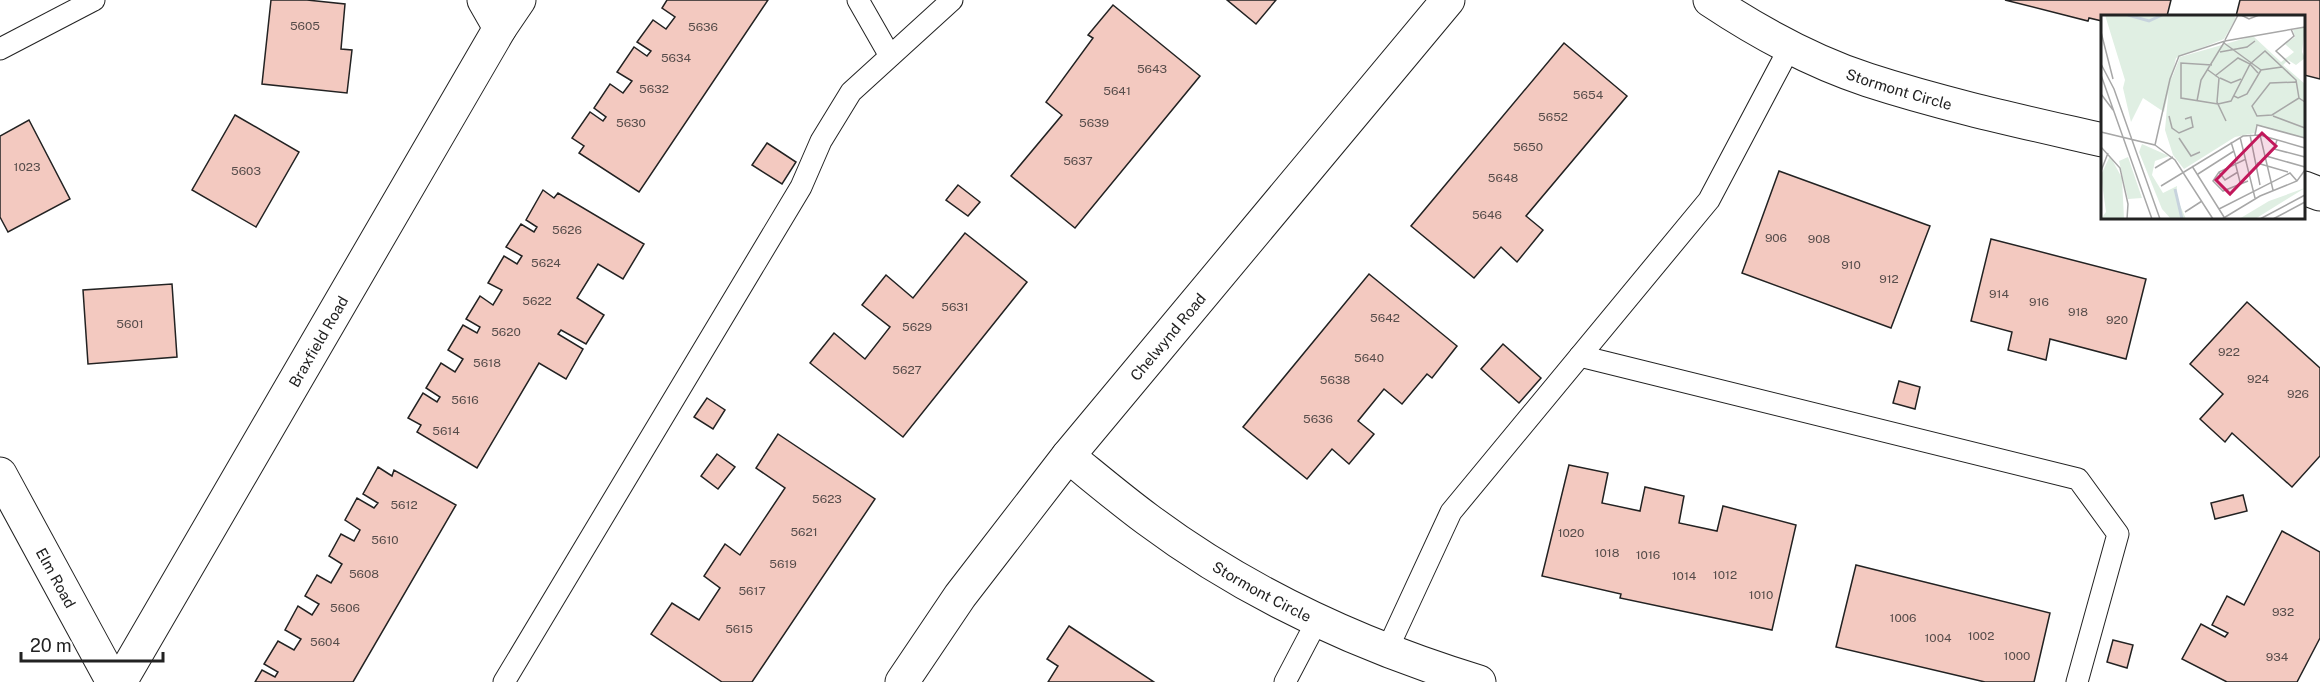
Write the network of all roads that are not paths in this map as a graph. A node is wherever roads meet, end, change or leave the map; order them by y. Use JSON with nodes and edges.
{"nodes":[{"id":1,"x":94,"y":0,"type":"edge"},
{"id":2,"x":519,"y":0,"type":"edge"},
{"id":3,"x":858,"y":0,"type":"edge"},
{"id":4,"x":952,"y":0,"type":"edge"},
{"id":5,"x":1448,"y":0,"type":"edge"},
{"id":6,"x":1710,"y":0,"type":"edge"},
{"id":7,"x":492,"y":14,"type":"edge"},
{"id":8,"x":1790,"y":47,"type":"junction"},
{"id":9,"x":0,"y":49,"type":"edge"},
{"id":10,"x":890,"y":56,"type":"junction"},
{"id":11,"x":2101,"y":140,"type":"edge"},
{"id":12,"x":2305,"y":188,"type":"edge"},
{"id":13,"x":2320,"y":194,"type":"edge"},
{"id":14,"x":1580,"y":356,"type":"junction"},
{"id":15,"x":1068,"y":456,"type":"junction"},
{"id":16,"x":0,"y":474,"type":"edge"},
{"id":17,"x":1317,"y":621,"type":"junction"},
{"id":18,"x":1387,"y":650,"type":"junction"},
{"id":19,"x":113,"y":682,"type":"edge"},
{"id":20,"x":120,"y":682,"type":"edge"},
{"id":21,"x":504,"y":682,"type":"edge"},
{"id":22,"x":902,"y":682,"type":"edge"},
{"id":23,"x":1285,"y":682,"type":"edge"},
{"id":24,"x":1479,"y":682,"type":"edge"},
{"id":25,"x":2077,"y":682,"type":"edge"}],
"edges":[{"from":1,"to":9,"type":"lane"},
{"from":2,"to":7,"type":"street","name":"Braxfield Road"},
{"from":3,"to":10,"type":"lane"},
{"from":4,"to":10,"type":"lane"},
{"from":5,"to":15,"type":"street","name":"Chelwynd Road"},
{"from":6,"to":8,"type":"street","name":"Stormont Circle"},
{"from":7,"to":20,"type":"street","name":"Braxfield Road"},
{"from":8,"to":11,"type":"street","name":"Stormont Circle"},
{"from":8,"to":14,"type":"lane"},
{"from":10,"to":21,"type":"lane"},
{"from":12,"to":13,"type":"street"},
{"from":14,"to":18,"type":"lane"},
{"from":14,"to":25,"type":"lane"},
{"from":15,"to":17,"type":"street","name":"Stormont Circle"},
{"from":15,"to":22,"type":"street","name":"Chelwynd Road"},
{"from":16,"to":19,"type":"street","name":"Elm Road"},
{"from":17,"to":18,"type":"street","name":"Stormont Circle"},
{"from":17,"to":23,"type":"lane"},
{"from":18,"to":24,"type":"street","name":"Stormont Circle"}]}
